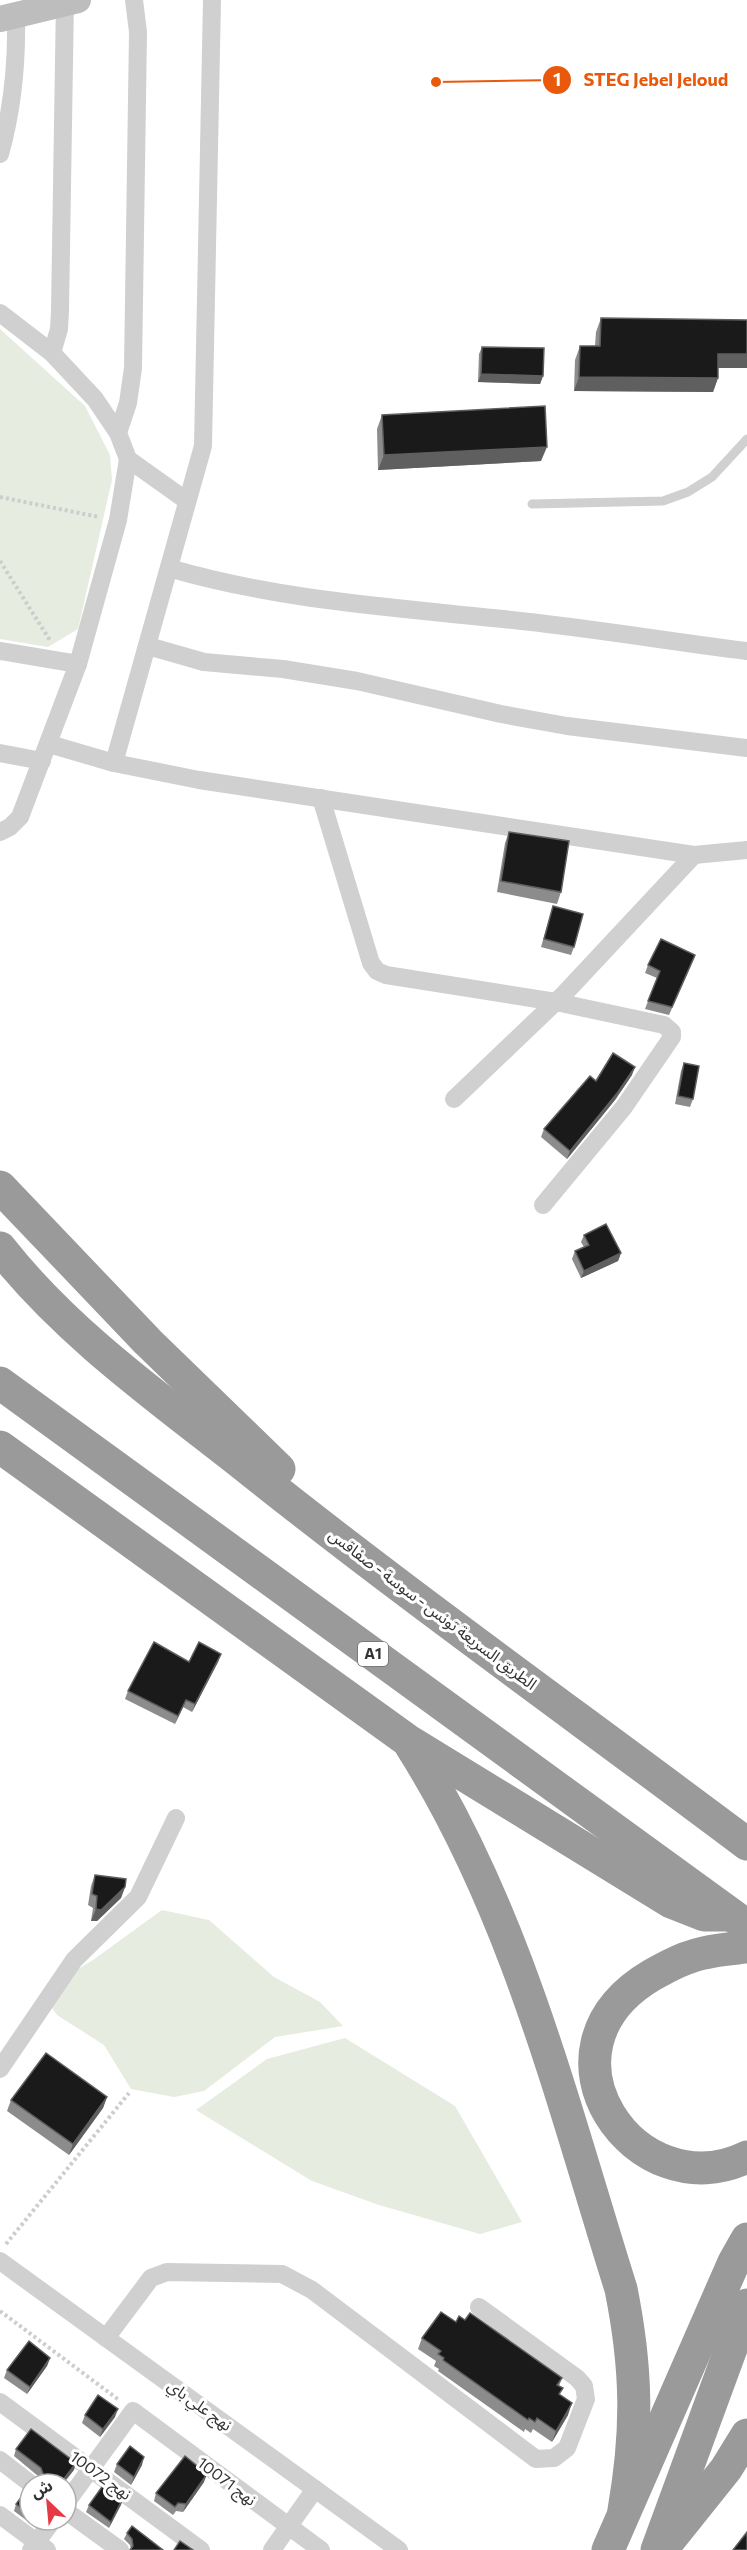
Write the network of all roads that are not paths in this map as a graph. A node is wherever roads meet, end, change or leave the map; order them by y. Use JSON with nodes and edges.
{"nodes":[{"id":1,"x":134,"y":0,"type":"edge"},
{"id":2,"x":212,"y":0,"type":"edge"},
{"id":3,"x":69,"y":1,"type":"edge"},
{"id":4,"x":8,"y":18,"type":"edge"},
{"id":5,"x":0,"y":154,"type":"edge"},
{"id":6,"x":0,"y":313,"type":"edge"},
{"id":7,"x":52,"y":352,"type":"junction"},
{"id":8,"x":118,"y":433,"type":"junction"},
{"id":9,"x":747,"y":439,"type":"edge"},
{"id":10,"x":128,"y":459,"type":"junction"},
{"id":11,"x":187,"y":501,"type":"junction"},
{"id":12,"x":532,"y":504,"type":"dead end"},
{"id":13,"x":169,"y":568,"type":"junction"},
{"id":14,"x":148,"y":646,"type":"junction"},
{"id":15,"x":0,"y":651,"type":"edge"},
{"id":16,"x":747,"y":651,"type":"edge"},
{"id":17,"x":69,"y":662,"type":"junction"},
{"id":18,"x":747,"y":748,"type":"edge"},
{"id":19,"x":0,"y":753,"type":"edge"},
{"id":20,"x":46,"y":753,"type":"junction"},
{"id":21,"x":114,"y":763,"type":"junction"},
{"id":22,"x":321,"y":798,"type":"junction"},
{"id":23,"x":0,"y":832,"type":"edge"},
{"id":24,"x":747,"y":850,"type":"edge"},
{"id":25,"x":694,"y":855,"type":"junction"},
{"id":26,"x":556,"y":1002,"type":"junction"},
{"id":27,"x":454,"y":1099,"type":"dead end"},
{"id":28,"x":0,"y":1187,"type":"edge"},
{"id":29,"x":543,"y":1204,"type":"dead end"},
{"id":30,"x":0,"y":1248,"type":"edge"},
{"id":31,"x":0,"y":1383,"type":"edge"},
{"id":32,"x":0,"y":1447,"type":"edge"},
{"id":33,"x":327,"y":1532,"type":"junction"},
{"id":34,"x":406,"y":1740,"type":"junction"},
{"id":35,"x":176,"y":1818,"type":"dead end"},
{"id":36,"x":747,"y":1844,"type":"edge"},
{"id":37,"x":739,"y":1920,"type":"edge"},
{"id":38,"x":747,"y":1947,"type":"edge"},
{"id":39,"x":0,"y":2069,"type":"edge"},
{"id":40,"x":747,"y":2157,"type":"edge"},
{"id":41,"x":747,"y":2239,"type":"edge"},
{"id":42,"x":0,"y":2261,"type":"edge"},
{"id":43,"x":747,"y":2306,"type":"edge"},
{"id":44,"x":479,"y":2307,"type":"dead end"},
{"id":45,"x":106,"y":2338,"type":"junction"},
{"id":46,"x":0,"y":2402,"type":"edge"},
{"id":47,"x":747,"y":2435,"type":"edge"},
{"id":48,"x":0,"y":2460,"type":"edge"},
{"id":49,"x":91,"y":2468,"type":"junction"},
{"id":50,"x":18,"y":2474,"type":"edge"},
{"id":51,"x":78,"y":2486,"type":"edge"},
{"id":52,"x":315,"y":2489,"type":"junction"},
{"id":53,"x":624,"y":2510,"type":"junction"},
{"id":54,"x":0,"y":2515,"type":"edge"},
{"id":55,"x":78,"y":2520,"type":"edge"},
{"id":56,"x":289,"y":2528,"type":"junction"},
{"id":57,"x":46,"y":2532,"type":"edge"},
{"id":58,"x":38,"y":2547,"type":"edge"},
{"id":59,"x":120,"y":2550,"type":"edge"},
{"id":60,"x":201,"y":2550,"type":"edge"},
{"id":61,"x":272,"y":2550,"type":"edge"},
{"id":62,"x":321,"y":2550,"type":"edge"},
{"id":63,"x":399,"y":2550,"type":"edge"},
{"id":64,"x":608,"y":2550,"type":"edge"},
{"id":65,"x":657,"y":2550,"type":"edge"},
{"id":66,"x":662,"y":2550,"type":"edge"}],
"edges":[{"from":1,"to":8,"type":"street"},
{"from":2,"to":11,"type":"street"},
{"from":3,"to":4,"type":"main road"},
{"from":3,"to":7,"type":"street"},
{"from":4,"to":5,"type":"street"},
{"from":6,"to":7,"type":"street"},
{"from":7,"to":8,"type":"street"},
{"from":8,"to":10,"type":"street"},
{"from":9,"to":12,"type":"lane"},
{"from":10,"to":11,"type":"street"},
{"from":10,"to":17,"type":"street"},
{"from":11,"to":13,"type":"street"},
{"from":13,"to":14,"type":"street"},
{"from":13,"to":16,"type":"street"},
{"from":14,"to":18,"type":"street"},
{"from":14,"to":21,"type":"street"},
{"from":15,"to":17,"type":"street"},
{"from":17,"to":20,"type":"street"},
{"from":19,"to":20,"type":"street"},
{"from":20,"to":21,"type":"street"},
{"from":20,"to":23,"type":"street"},
{"from":21,"to":22,"type":"street"},
{"from":22,"to":25,"type":"street"},
{"from":22,"to":26,"type":"street"},
{"from":24,"to":25,"type":"street"},
{"from":25,"to":26,"type":"street"},
{"from":26,"to":27,"type":"street"},
{"from":26,"to":29,"type":"street"},
{"from":28,"to":33,"type":"highway","name":"الطريق السريعة تونس - سوسة - صفاقس"},
{"from":30,"to":33,"type":"highway"},
{"from":31,"to":37,"type":"highway","number":"A1"},
{"from":32,"to":34,"type":"highway"},
{"from":33,"to":36,"type":"highway","name":"الطريق السريعة تونس - سوسة - صفاقس"},
{"from":34,"to":37,"type":"highway"},
{"from":34,"to":53,"type":"highway"},
{"from":35,"to":39,"type":"street"},
{"from":38,"to":40,"type":"highway"},
{"from":41,"to":53,"type":"highway"},
{"from":42,"to":45,"type":"street","name":"نهج علي باي"},
{"from":43,"to":65,"type":"highway"},
{"from":44,"to":45,"type":"street"},
{"from":45,"to":52,"type":"street","name":"نهج علي باي"},
{"from":46,"to":49,"type":"street","name":"نهج 10072"},
{"from":47,"to":66,"type":"highway"},
{"from":48,"to":50,"type":"street"},
{"from":49,"to":51,"type":"street"},
{"from":49,"to":56,"type":"street","name":"نهج 10071"},
{"from":49,"to":60,"type":"street","name":"نهج 10072"},
{"from":52,"to":56,"type":"street"},
{"from":52,"to":63,"type":"street","name":"نهج علي باي"},
{"from":53,"to":64,"type":"highway"},
{"from":54,"to":58,"type":"street"},
{"from":55,"to":59,"type":"street"},
{"from":56,"to":61,"type":"street"},
{"from":56,"to":62,"type":"street","name":"نهج 10071"},
{"from":57,"to":58,"type":"street"}]}
